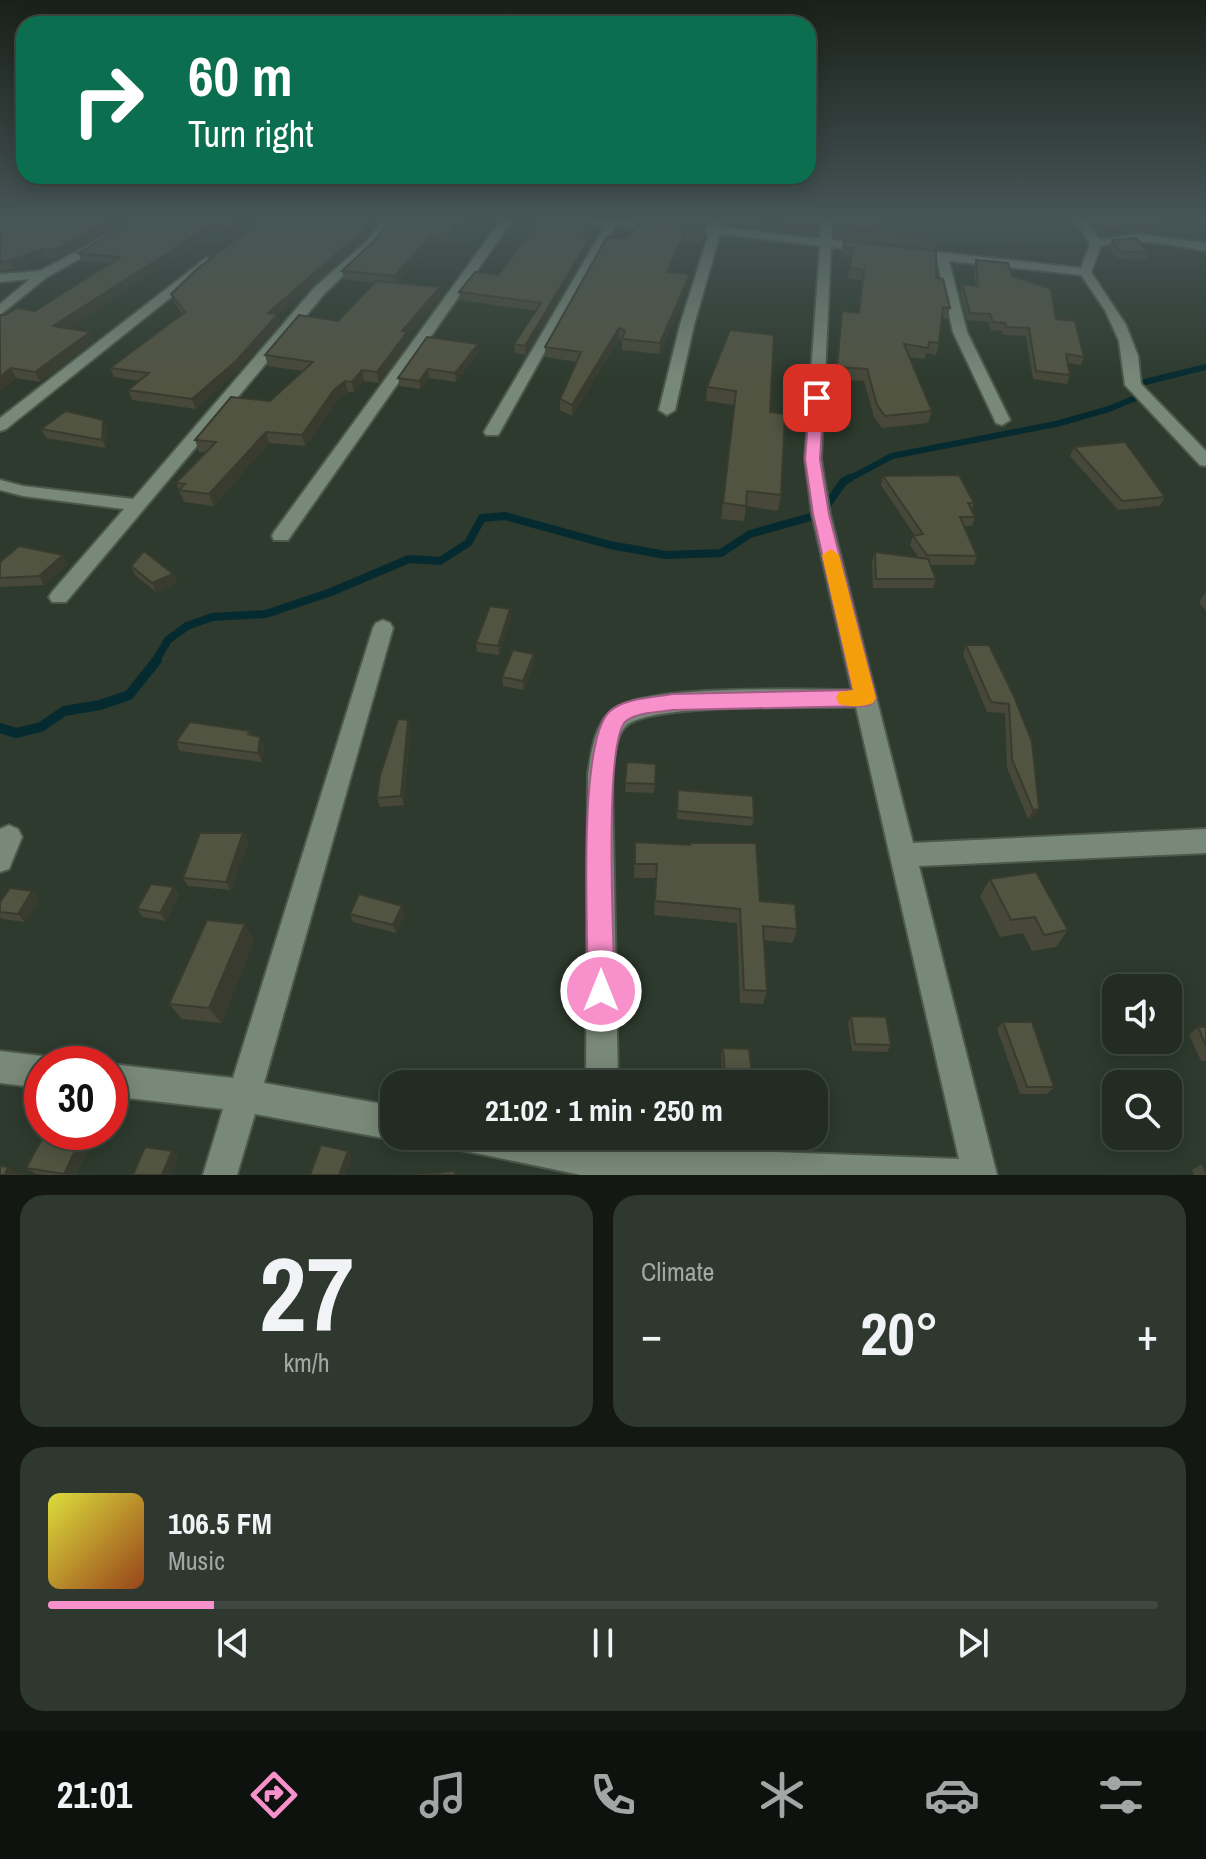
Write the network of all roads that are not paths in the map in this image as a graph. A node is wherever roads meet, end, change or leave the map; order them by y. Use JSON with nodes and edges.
{"nodes":[{"id":1,"x":43,"y":274,"type":"joint"},
{"id":2,"x":193,"y":274,"type":"edge"},
{"id":3,"x":338,"y":274,"type":"edge"},
{"id":4,"x":468,"y":274,"type":"edge"},
{"id":5,"x":582,"y":274,"type":"edge"},
{"id":6,"x":703,"y":274,"type":"edge"},
{"id":7,"x":825,"y":274,"type":"edge"},
{"id":8,"x":946,"y":274,"type":"edge"},
{"id":9,"x":1086,"y":274,"type":"edge"},
{"id":10,"x":0,"y":278,"type":"edge"},
{"id":11,"x":0,"y":311,"type":"edge"},
{"id":12,"x":667,"y":410,"type":"dead end"},
{"id":13,"x":1002,"y":420,"type":"dead end"},
{"id":14,"x":0,"y":426,"type":"edge"},
{"id":15,"x":492,"y":432,"type":"dead end"},
{"id":16,"x":1206,"y":461,"type":"edge"},
{"id":17,"x":0,"y":485,"type":"edge"},
{"id":18,"x":140,"y":505,"type":"junction"},
{"id":19,"x":281,"y":536,"type":"dead end"},
{"id":20,"x":59,"y":597,"type":"dead end"},
{"id":21,"x":383,"y":628,"type":"dead end"},
{"id":22,"x":866,"y":698,"type":"junction"},
{"id":23,"x":1206,"y":841,"type":"edge"},
{"id":24,"x":904,"y":855,"type":"junction"},
{"id":25,"x":0,"y":1067,"type":"edge"},
{"id":26,"x":24,"y":1070,"type":"edge"},
{"id":27,"x":602,"y":1070,"type":"edge"},
{"id":28,"x":128,"y":1082,"type":"edge"},
{"id":29,"x":242,"y":1095,"type":"junction"},
{"id":30,"x":380,"y":1120,"type":"edge"},
{"id":31,"x":551,"y":1150,"type":"edge"},
{"id":32,"x":602,"y":1158,"type":"edge"},
{"id":33,"x":220,"y":1175,"type":"edge"},
{"id":34,"x":957,"y":1175,"type":"edge"},
{"id":35,"x":980,"y":1175,"type":"edge"}],
"edges":[{"from":1,"to":10,"type":"street"},
{"from":1,"to":11,"type":"street"},
{"from":2,"to":14,"type":"street"},
{"from":3,"to":18,"type":"street"},
{"from":4,"to":19,"type":"street"},
{"from":5,"to":15,"type":"street"},
{"from":6,"to":12,"type":"street"},
{"from":7,"to":22,"type":"street"},
{"from":8,"to":13,"type":"street"},
{"from":9,"to":16,"type":"street"},
{"from":17,"to":18,"type":"street"},
{"from":18,"to":20,"type":"street"},
{"from":21,"to":29,"type":"street"},
{"from":22,"to":24,"type":"street"},
{"from":22,"to":27,"type":"street"},
{"from":23,"to":24,"type":"street"},
{"from":24,"to":35,"type":"street"},
{"from":25,"to":26,"type":"street"},
{"from":28,"to":29,"type":"street"},
{"from":29,"to":30,"type":"street"},
{"from":29,"to":33,"type":"street"},
{"from":31,"to":32,"type":"street"},
{"from":32,"to":34,"type":"street"}]}
